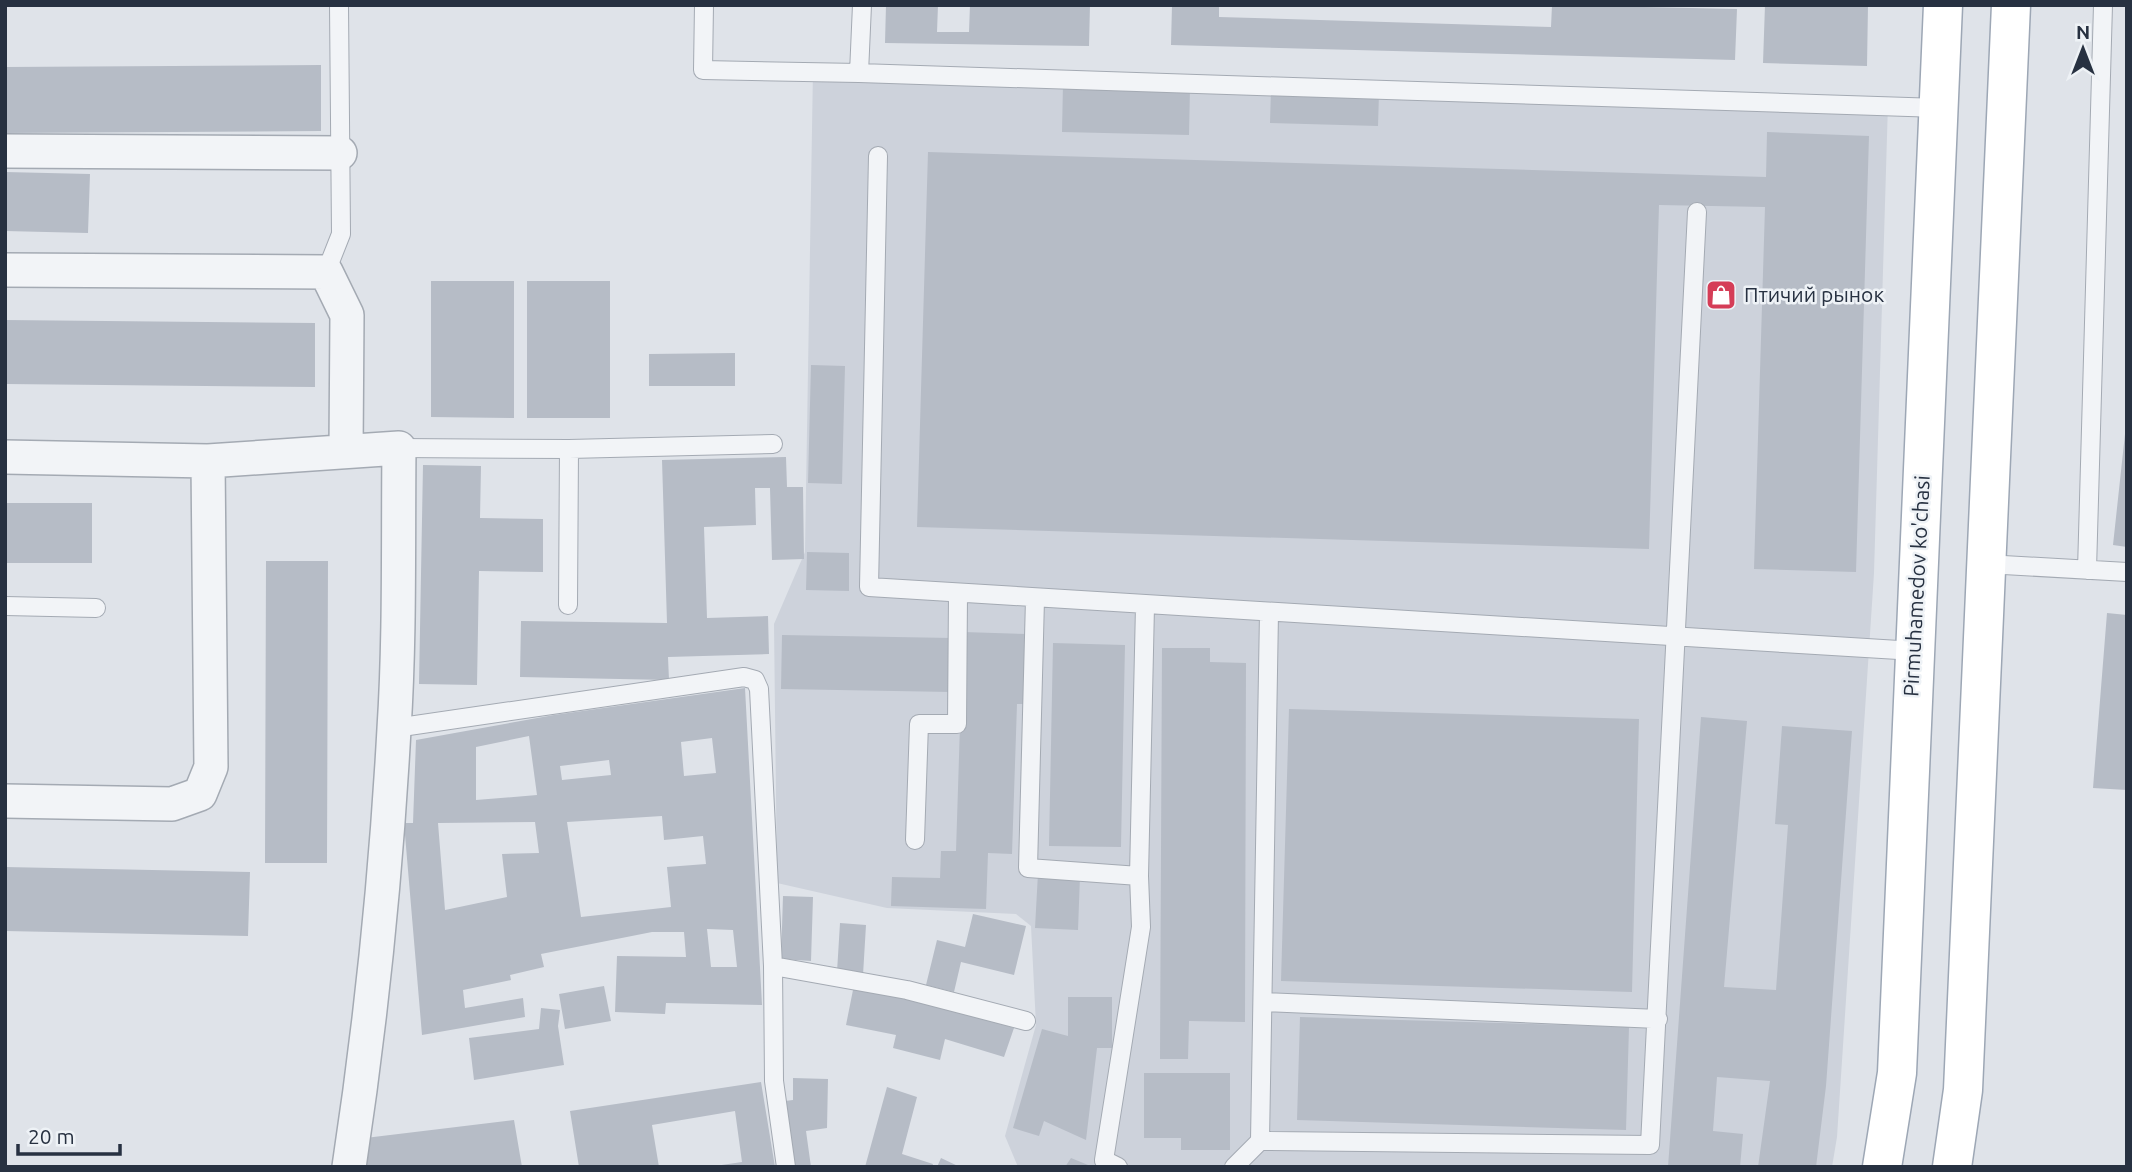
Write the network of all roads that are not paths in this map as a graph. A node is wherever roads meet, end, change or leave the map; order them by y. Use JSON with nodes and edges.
{"nodes":[{"id":1,"x":339,"y":5,"type":"edge"},
{"id":2,"x":704,"y":5,"type":"edge"},
{"id":3,"x":862,"y":5,"type":"edge"},
{"id":4,"x":1943,"y":5,"type":"edge"},
{"id":5,"x":2011,"y":5,"type":"edge"},
{"id":6,"x":2103,"y":5,"type":"edge"},
{"id":7,"x":859,"y":73,"type":"junction"},
{"id":8,"x":1939,"y":108,"type":"junction"},
{"id":9,"x":5,"y":151,"type":"edge"},
{"id":10,"x":340,"y":153,"type":"junction"},
{"id":11,"x":878,"y":156,"type":"dead end"},
{"id":12,"x":1697,"y":212,"type":"dead end"},
{"id":13,"x":5,"y":270,"type":"edge"},
{"id":14,"x":326,"y":271,"type":"junction"},
{"id":15,"x":773,"y":444,"type":"dead end"},
{"id":16,"x":399,"y":448,"type":"junction"},
{"id":17,"x":569,"y":449,"type":"junction"},
{"id":18,"x":346,"y":450,"type":"junction"},
{"id":19,"x":5,"y":457,"type":"edge"},
{"id":20,"x":208,"y":461,"type":"junction"},
{"id":21,"x":1986,"y":564,"type":"junction"},
{"id":22,"x":2087,"y":570,"type":"junction"},
{"id":23,"x":2127,"y":572,"type":"edge"},
{"id":24,"x":958,"y":595,"type":"junction"},
{"id":25,"x":1035,"y":599,"type":"junction"},
{"id":26,"x":568,"y":605,"type":"dead end"},
{"id":27,"x":5,"y":606,"type":"edge"},
{"id":28,"x":1144,"y":606,"type":"junction"},
{"id":29,"x":96,"y":608,"type":"dead end"},
{"id":30,"x":1269,"y":613,"type":"junction"},
{"id":31,"x":1677,"y":637,"type":"junction"},
{"id":32,"x":1914,"y":651,"type":"junction"},
{"id":33,"x":395,"y":727,"type":"junction"},
{"id":34,"x":5,"y":801,"type":"edge"},
{"id":35,"x":915,"y":840,"type":"dead end"},
{"id":36,"x":1139,"y":876,"type":"junction"},
{"id":37,"x":773,"y":966,"type":"junction"},
{"id":38,"x":1264,"y":1002,"type":"junction"},
{"id":39,"x":1658,"y":1019,"type":"junction"},
{"id":40,"x":1026,"y":1021,"type":"dead end"},
{"id":41,"x":1261,"y":1141,"type":"junction"},
{"id":42,"x":349,"y":1167,"type":"edge"},
{"id":43,"x":786,"y":1167,"type":"edge"},
{"id":44,"x":1118,"y":1167,"type":"edge"},
{"id":45,"x":1234,"y":1167,"type":"edge"},
{"id":46,"x":1882,"y":1167,"type":"edge"},
{"id":47,"x":1952,"y":1167,"type":"edge"}],
"edges":[{"from":1,"to":10,"type":"lane"},
{"from":2,"to":7,"type":"lane"},
{"from":3,"to":7,"type":"lane"},
{"from":4,"to":8,"type":"main road","name":"Pirmuhamedov ko'chasi"},
{"from":5,"to":21,"type":"main road"},
{"from":6,"to":22,"type":"lane"},
{"from":7,"to":8,"type":"lane"},
{"from":8,"to":32,"type":"main road","name":"Pirmuhamedov ko'chasi"},
{"from":9,"to":10,"type":"street"},
{"from":10,"to":14,"type":"lane"},
{"from":11,"to":24,"type":"lane"},
{"from":12,"to":31,"type":"lane"},
{"from":13,"to":14,"type":"street"},
{"from":14,"to":18,"type":"street"},
{"from":15,"to":17,"type":"lane"},
{"from":16,"to":17,"type":"lane"},
{"from":16,"to":18,"type":"street"},
{"from":16,"to":33,"type":"street"},
{"from":17,"to":26,"type":"lane"},
{"from":18,"to":20,"type":"street"},
{"from":19,"to":20,"type":"street"},
{"from":20,"to":34,"type":"street"},
{"from":21,"to":22,"type":"lane"},
{"from":21,"to":47,"type":"main road"},
{"from":22,"to":23,"type":"lane"},
{"from":24,"to":25,"type":"lane"},
{"from":24,"to":35,"type":"lane"},
{"from":25,"to":28,"type":"lane"},
{"from":25,"to":36,"type":"lane"},
{"from":27,"to":29,"type":"lane"},
{"from":28,"to":30,"type":"lane"},
{"from":28,"to":36,"type":"lane"},
{"from":30,"to":31,"type":"lane"},
{"from":30,"to":38,"type":"lane"},
{"from":31,"to":32,"type":"lane"},
{"from":31,"to":39,"type":"lane"},
{"from":32,"to":46,"type":"main road","name":"Pirmuhamedov ko'chasi"},
{"from":33,"to":37,"type":"lane"},
{"from":33,"to":42,"type":"street"},
{"from":36,"to":44,"type":"lane"},
{"from":37,"to":40,"type":"lane"},
{"from":37,"to":43,"type":"lane"},
{"from":38,"to":39,"type":"lane"},
{"from":38,"to":41,"type":"lane"},
{"from":39,"to":41,"type":"lane"},
{"from":41,"to":45,"type":"lane"}]}
